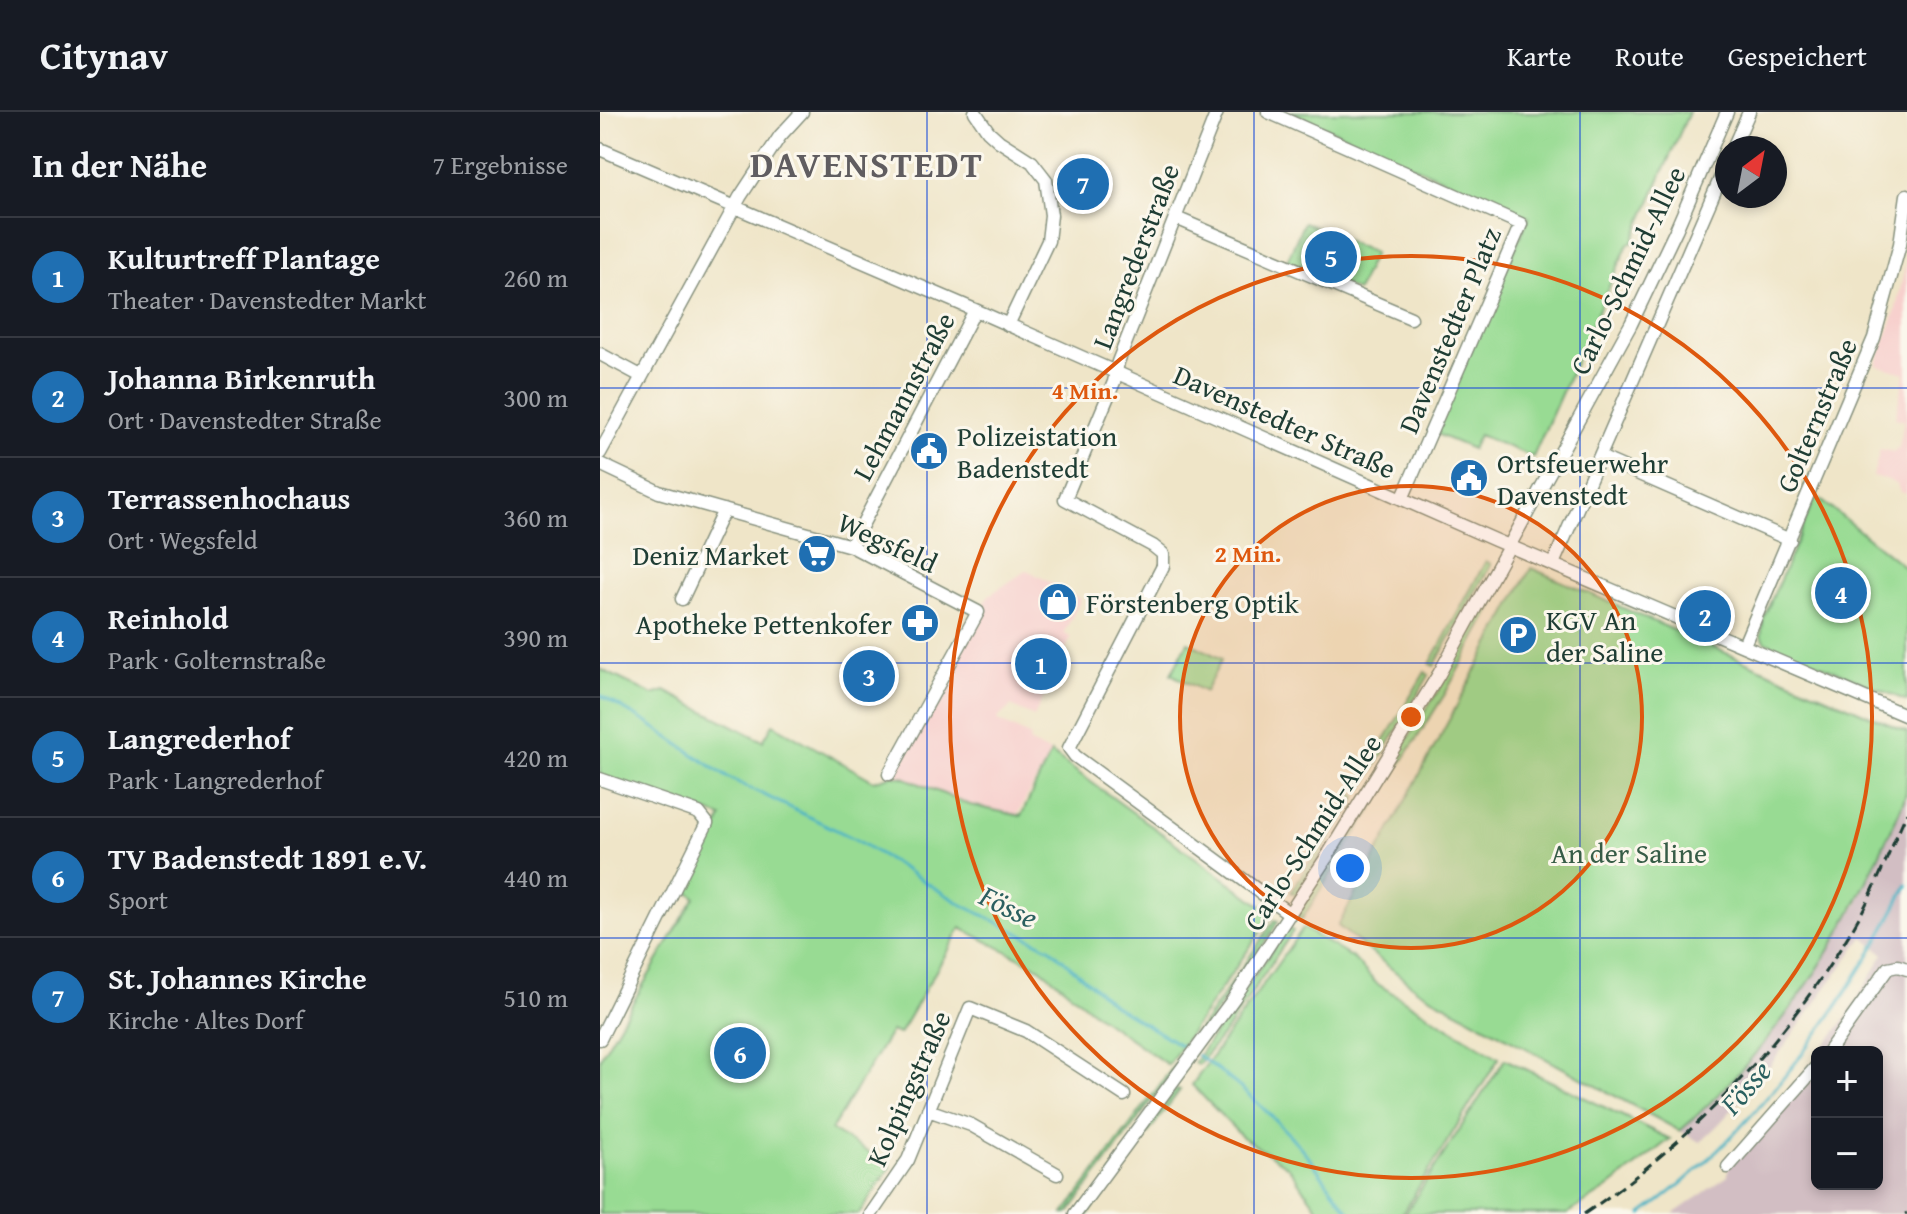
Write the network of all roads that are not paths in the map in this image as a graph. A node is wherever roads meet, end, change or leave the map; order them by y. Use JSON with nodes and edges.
{"nodes":[{"id":1,"x":802,"y":112,"type":"edge"},
{"id":2,"x":975,"y":112,"type":"edge"},
{"id":3,"x":1217,"y":112,"type":"edge"},
{"id":4,"x":1268,"y":112,"type":"edge"},
{"id":5,"x":1727,"y":112,"type":"edge"},
{"id":6,"x":1749,"y":112,"type":"edge"},
{"id":7,"x":1738,"y":136,"type":"edge"},
{"id":8,"x":600,"y":149,"type":"edge"},
{"id":9,"x":1715,"y":191,"type":"edge"},
{"id":10,"x":1907,"y":195,"type":"edge"},
{"id":11,"x":737,"y":202,"type":"junction"},
{"id":12,"x":1176,"y":218,"type":"junction"},
{"id":13,"x":975,"y":310,"type":"junction"},
{"id":14,"x":1411,"y":318,"type":"dead end"},
{"id":15,"x":1008,"y":325,"type":"junction"},
{"id":16,"x":600,"y":354,"type":"edge"},
{"id":17,"x":1116,"y":373,"type":"junction"},
{"id":18,"x":641,"y":376,"type":"junction"},
{"id":19,"x":600,"y":453,"type":"edge"},
{"id":20,"x":1600,"y":457,"type":"junction"},
{"id":21,"x":600,"y":464,"type":"edge"},
{"id":22,"x":1402,"y":499,"type":"junction"},
{"id":23,"x":724,"y":510,"type":"junction"},
{"id":24,"x":1790,"y":540,"type":"junction"},
{"id":25,"x":1509,"y":545,"type":"junction"},
{"id":26,"x":851,"y":546,"type":"junction"},
{"id":27,"x":1553,"y":564,"type":"junction"},
{"id":28,"x":682,"y":599,"type":"dead end"},
{"id":29,"x":1744,"y":645,"type":"junction"},
{"id":30,"x":1907,"y":716,"type":"edge"},
{"id":31,"x":889,"y":774,"type":"dead end"},
{"id":32,"x":600,"y":779,"type":"edge"},
{"id":33,"x":1290,"y":914,"type":"junction"},
{"id":34,"x":1907,"y":969,"type":"edge"},
{"id":35,"x":600,"y":1039,"type":"edge"},
{"id":36,"x":1832,"y":1046,"type":"edge"},
{"id":37,"x":1811,"y":1073,"type":"edge"},
{"id":38,"x":1124,"y":1095,"type":"dead end"},
{"id":39,"x":928,"y":1110,"type":"junction"},
{"id":40,"x":1728,"y":1167,"type":"dead end"},
{"id":41,"x":1057,"y":1174,"type":"dead end"},
{"id":42,"x":874,"y":1213,"type":"edge"},
{"id":43,"x":1075,"y":1214,"type":"edge"}],
"edges":[{"from":1,"to":11,"type":"street"},
{"from":2,"to":15,"type":"street"},
{"from":3,"to":12,"type":"street","name":"Langrederstraße"},
{"from":4,"to":22,"type":"street","name":"Davenstedter Platz"},
{"from":5,"to":25,"type":"street","name":"Carlo-Schmid-Allee"},
{"from":6,"to":7,"type":"street"},
{"from":8,"to":11,"type":"street","name":"Davenstedter Straße"},
{"from":9,"to":20,"type":"street"},
{"from":10,"to":24,"type":"street","name":"Golternstraße"},
{"from":11,"to":13,"type":"street","name":"Davenstedter Straße"},
{"from":11,"to":18,"type":"street"},
{"from":12,"to":14,"type":"street"},
{"from":12,"to":17,"type":"street","name":"Langrederstraße"},
{"from":13,"to":15,"type":"street","name":"Davenstedter Straße"},
{"from":13,"to":26,"type":"street","name":"Lehmannstraße"},
{"from":15,"to":17,"type":"street","name":"Davenstedter Straße"},
{"from":16,"to":18,"type":"street"},
{"from":17,"to":22,"type":"street","name":"Davenstedter Straße"},
{"from":17,"to":33,"type":"street","name":"Langrederstraße"},
{"from":18,"to":19,"type":"street"},
{"from":20,"to":24,"type":"street"},
{"from":20,"to":27,"type":"street"},
{"from":21,"to":23,"type":"street","name":"Wegsfeld"},
{"from":22,"to":25,"type":"street","name":"Davenstedter Straße"},
{"from":23,"to":26,"type":"street","name":"Wegsfeld"},
{"from":23,"to":28,"type":"street"},
{"from":24,"to":29,"type":"street","name":"Golternstraße"},
{"from":25,"to":27,"type":"street","name":"Davenstedter Straße"},
{"from":25,"to":33,"type":"street","name":"Carlo-Schmid-Allee"},
{"from":26,"to":31,"type":"street","name":"Wegsfeld"},
{"from":27,"to":29,"type":"street","name":"Davenstedter Straße"},
{"from":29,"to":30,"type":"street","name":"Davenstedter Straße"},
{"from":32,"to":35,"type":"street"},
{"from":33,"to":43,"type":"street","name":"Carlo-Schmid-Allee"},
{"from":34,"to":36,"type":"street"},
{"from":37,"to":40,"type":"street"},
{"from":38,"to":39,"type":"street","name":"Kolpingstraße"},
{"from":39,"to":41,"type":"street"},
{"from":39,"to":42,"type":"street","name":"Kolpingstraße"}]}
